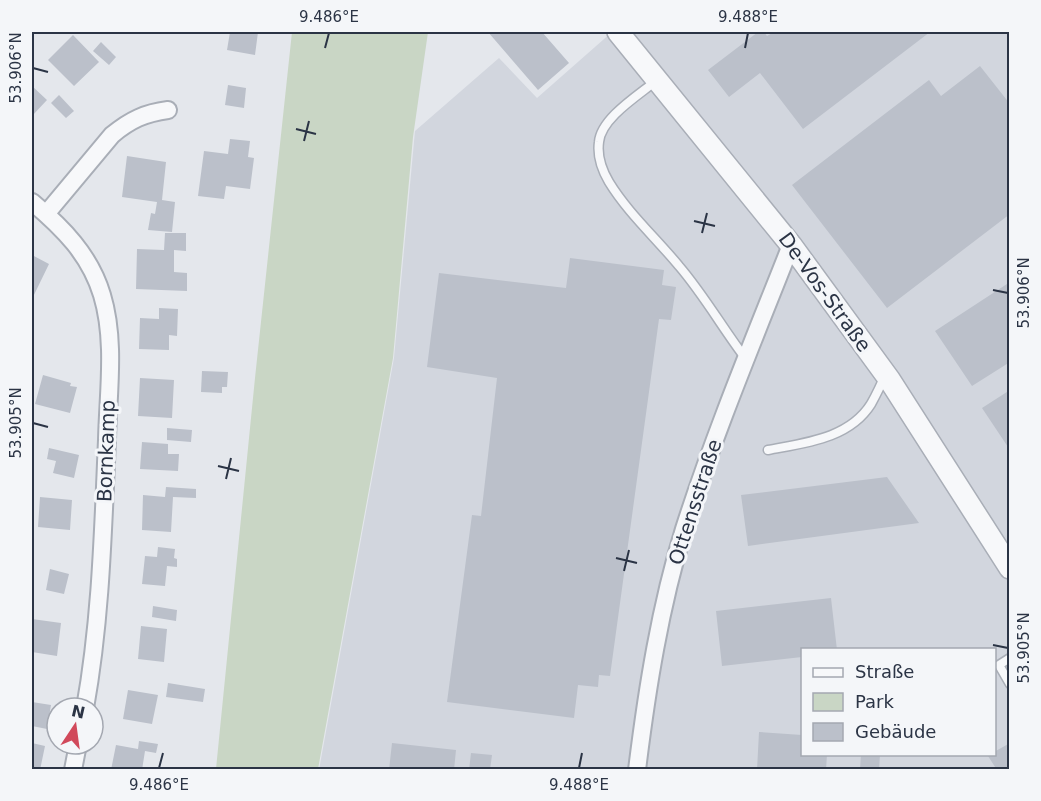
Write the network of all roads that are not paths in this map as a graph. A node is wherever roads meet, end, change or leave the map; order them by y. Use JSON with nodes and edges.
{"nodes":[{"id":1,"x":618,"y":32,"type":"edge"},
{"id":2,"x":657,"y":80,"type":"junction"},
{"id":3,"x":168,"y":110,"type":"dead end"},
{"id":4,"x":32,"y":202,"type":"edge"},
{"id":5,"x":45,"y":214,"type":"junction"},
{"id":6,"x":791,"y":245,"type":"junction"},
{"id":7,"x":746,"y":359,"type":"junction"},
{"id":8,"x":886,"y":375,"type":"junction"},
{"id":9,"x":768,"y":450,"type":"dead end"},
{"id":10,"x":1010,"y":568,"type":"edge"},
{"id":11,"x":1010,"y":658,"type":"edge"},
{"id":12,"x":1010,"y":684,"type":"edge"},
{"id":13,"x":87,"y":696,"type":"edge"},
{"id":14,"x":637,"y":770,"type":"edge"}],
"edges":[{"from":1,"to":2,"type":"street","name":"De-Vos-Straße"},
{"from":2,"to":6,"type":"street","name":"De-Vos-Straße"},
{"from":2,"to":7,"type":"lane"},
{"from":3,"to":5,"type":"street"},
{"from":4,"to":5,"type":"street","name":"Bornkamp"},
{"from":5,"to":13,"type":"street","name":"Bornkamp"},
{"from":6,"to":7,"type":"street","name":"Ottensstraße"},
{"from":6,"to":8,"type":"street","name":"De-Vos-Straße"},
{"from":7,"to":14,"type":"street","name":"Ottensstraße"},
{"from":8,"to":9,"type":"lane"},
{"from":8,"to":10,"type":"street","name":"De-Vos-Straße"},
{"from":11,"to":12,"type":"lane"}]}
